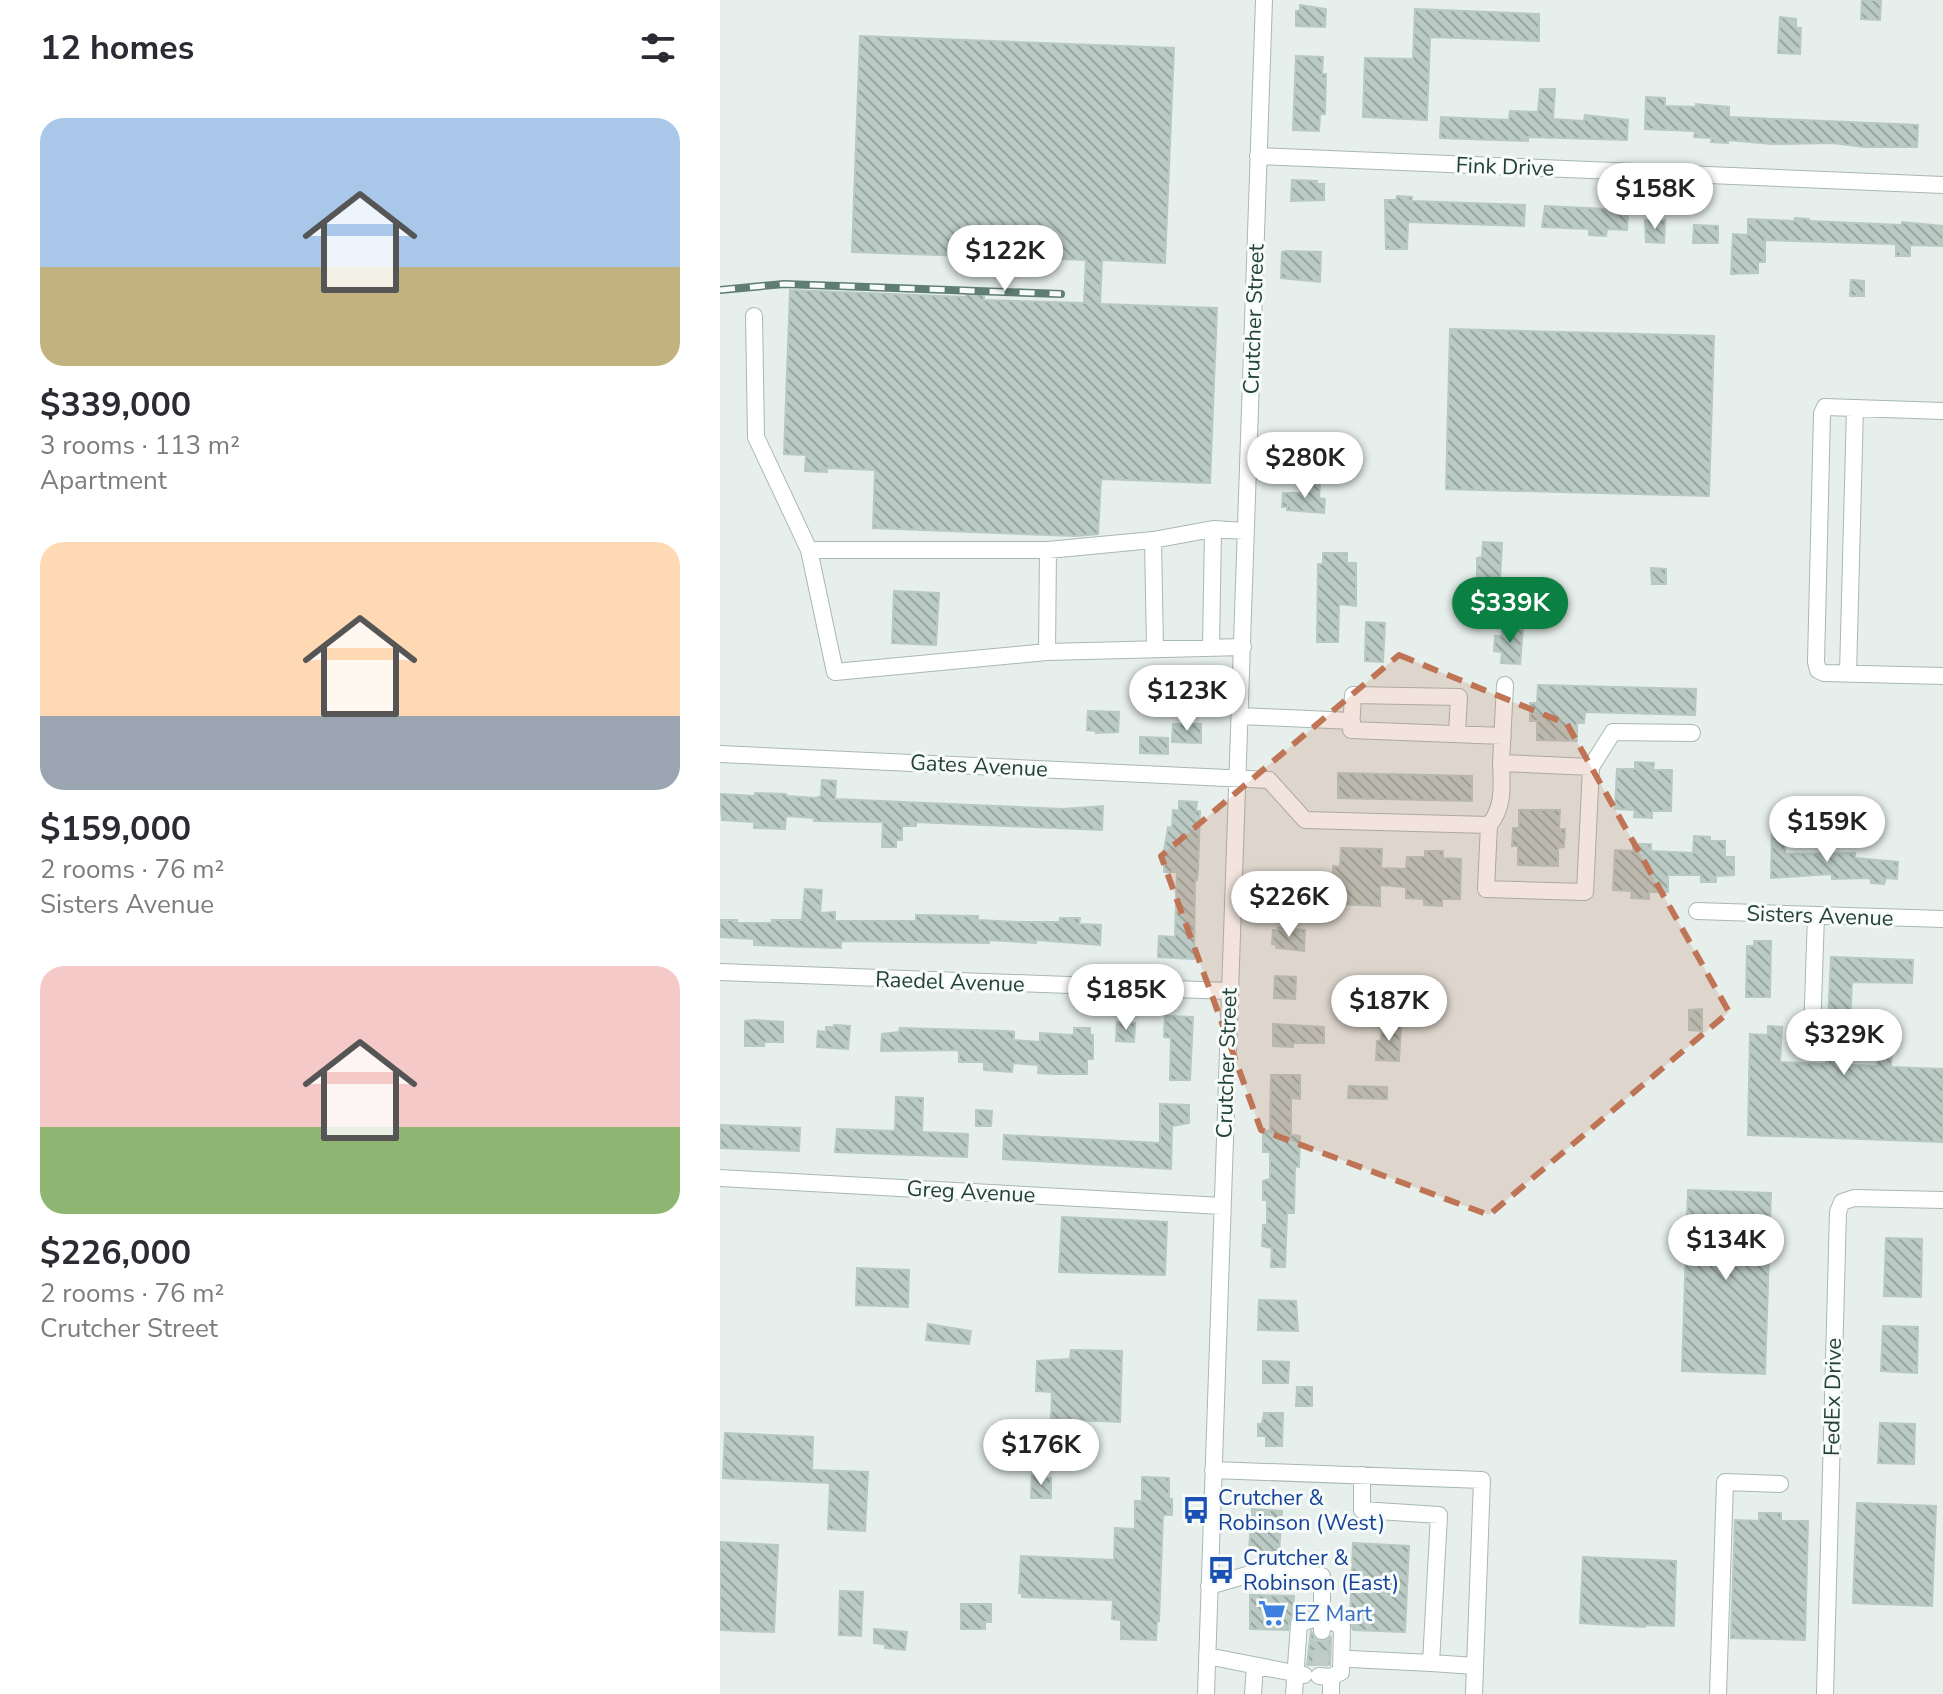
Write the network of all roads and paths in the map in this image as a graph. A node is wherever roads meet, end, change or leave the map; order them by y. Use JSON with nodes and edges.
{"nodes":[{"id":1,"x":1264,"y":0,"type":"edge"},
{"id":2,"x":1258,"y":156,"type":"junction"},
{"id":3,"x":1943,"y":185,"type":"edge"},
{"id":4,"x":754,"y":316,"type":"dead end"},
{"id":5,"x":1855,"y":408,"type":"junction"},
{"id":6,"x":1943,"y":411,"type":"edge"},
{"id":7,"x":1213,"y":529,"type":"junction"},
{"id":8,"x":1245,"y":531,"type":"junction"},
{"id":9,"x":1153,"y":540,"type":"junction"},
{"id":10,"x":809,"y":550,"type":"junction"},
{"id":11,"x":1048,"y":550,"type":"junction"},
{"id":12,"x":1155,"y":647,"type":"junction"},
{"id":13,"x":1211,"y":647,"type":"junction"},
{"id":14,"x":1243,"y":647,"type":"junction"},
{"id":15,"x":1047,"y":652,"type":"junction"},
{"id":16,"x":1848,"y":674,"type":"junction"},
{"id":17,"x":1943,"y":676,"type":"edge"},
{"id":18,"x":1505,"y":685,"type":"dead end"},
{"id":19,"x":1240,"y":716,"type":"junction"},
{"id":20,"x":1352,"y":721,"type":"junction"},
{"id":21,"x":1457,"y":733,"type":"junction"},
{"id":22,"x":1692,"y":733,"type":"dead end"},
{"id":23,"x":1503,"y":736,"type":"junction"},
{"id":24,"x":720,"y":754,"type":"edge"},
{"id":25,"x":1501,"y":763,"type":"junction"},
{"id":26,"x":1591,"y":767,"type":"junction"},
{"id":27,"x":1238,"y":776,"type":"junction"},
{"id":28,"x":1489,"y":825,"type":"junction"},
{"id":29,"x":1697,"y":911,"type":"dead end"},
{"id":30,"x":1816,"y":915,"type":"junction"},
{"id":31,"x":1943,"y":919,"type":"edge"},
{"id":32,"x":720,"y":972,"type":"edge"},
{"id":33,"x":1228,"y":991,"type":"junction"},
{"id":34,"x":1812,"y":1034,"type":"dead end"},
{"id":35,"x":720,"y":1178,"type":"edge"},
{"id":36,"x":1943,"y":1200,"type":"edge"},
{"id":37,"x":1222,"y":1206,"type":"junction"},
{"id":38,"x":1213,"y":1470,"type":"junction"},
{"id":39,"x":1362,"y":1475,"type":"junction"},
{"id":40,"x":1780,"y":1484,"type":"dead end"},
{"id":41,"x":1209,"y":1586,"type":"junction"},
{"id":42,"x":1322,"y":1623,"type":"junction"},
{"id":43,"x":1207,"y":1656,"type":"junction"},
{"id":44,"x":1351,"y":1659,"type":"dead end"},
{"id":45,"x":1431,"y":1663,"type":"junction"},
{"id":46,"x":1255,"y":1666,"type":"junction"},
{"id":47,"x":1475,"y":1666,"type":"junction"},
{"id":48,"x":1296,"y":1674,"type":"junction"},
{"id":49,"x":1325,"y":1678,"type":"edge"},
{"id":50,"x":1206,"y":1694,"type":"edge"},
{"id":51,"x":1253,"y":1694,"type":"edge"},
{"id":52,"x":1294,"y":1694,"type":"edge"},
{"id":53,"x":1474,"y":1694,"type":"edge"},
{"id":54,"x":1718,"y":1694,"type":"edge"},
{"id":55,"x":1825,"y":1694,"type":"edge"}],
"edges":[{"from":1,"to":2,"type":"street","name":"Crutcher Street"},
{"from":2,"to":3,"type":"street","name":"Fink Drive"},
{"from":2,"to":8,"type":"street","name":"Crutcher Street"},
{"from":4,"to":10,"type":"street"},
{"from":5,"to":6,"type":"street"},
{"from":5,"to":16,"type":"street"},
{"from":5,"to":16,"type":"street"},
{"from":7,"to":8,"type":"street"},
{"from":7,"to":9,"type":"street"},
{"from":7,"to":13,"type":"street"},
{"from":8,"to":14,"type":"street","name":"Crutcher Street"},
{"from":9,"to":11,"type":"street"},
{"from":9,"to":12,"type":"street"},
{"from":10,"to":11,"type":"street"},
{"from":10,"to":15,"type":"street"},
{"from":11,"to":15,"type":"street"},
{"from":12,"to":13,"type":"street"},
{"from":12,"to":15,"type":"street"},
{"from":13,"to":14,"type":"street"},
{"from":14,"to":19,"type":"street","name":"Crutcher Street"},
{"from":16,"to":17,"type":"street"},
{"from":18,"to":23,"type":"street"},
{"from":19,"to":20,"type":"street"},
{"from":19,"to":27,"type":"street","name":"Crutcher Street"},
{"from":20,"to":21,"type":"street"},
{"from":20,"to":21,"type":"street"},
{"from":21,"to":23,"type":"street"},
{"from":22,"to":26,"type":"street"},
{"from":23,"to":25,"type":"street"},
{"from":24,"to":27,"type":"street","name":"Gates Avenue"},
{"from":25,"to":26,"type":"street"},
{"from":25,"to":28,"type":"street"},
{"from":26,"to":28,"type":"street"},
{"from":27,"to":28,"type":"street","name":"Gates Avenue"},
{"from":27,"to":33,"type":"street","name":"Crutcher Street"},
{"from":29,"to":30,"type":"street","name":"Sisters Avenue"},
{"from":30,"to":31,"type":"street","name":"Sisters Avenue"},
{"from":30,"to":34,"type":"street"},
{"from":32,"to":33,"type":"street","name":"Raedel Avenue"},
{"from":33,"to":37,"type":"street","name":"Crutcher Street"},
{"from":35,"to":37,"type":"street","name":"Greg Avenue"},
{"from":36,"to":55,"type":"street","name":"FedEx Drive"},
{"from":37,"to":38,"type":"street","name":"Crutcher Street"},
{"from":38,"to":39,"type":"street"},
{"from":38,"to":41,"type":"street","name":"Crutcher Street"},
{"from":39,"to":45,"type":"street"},
{"from":39,"to":47,"type":"street"},
{"from":40,"to":54,"type":"street"},
{"from":41,"to":42,"type":"street"},
{"from":41,"to":43,"type":"street","name":"Crutcher Street"},
{"from":42,"to":48,"type":"street"},
{"from":42,"to":49,"type":"street"},
{"from":43,"to":46,"type":"street"},
{"from":43,"to":50,"type":"street","name":"Crutcher Street"},
{"from":44,"to":45,"type":"street"},
{"from":45,"to":47,"type":"street"},
{"from":46,"to":48,"type":"street"},
{"from":46,"to":51,"type":"street"},
{"from":47,"to":53,"type":"street"},
{"from":48,"to":49,"type":"street"},
{"from":48,"to":52,"type":"street"}]}
